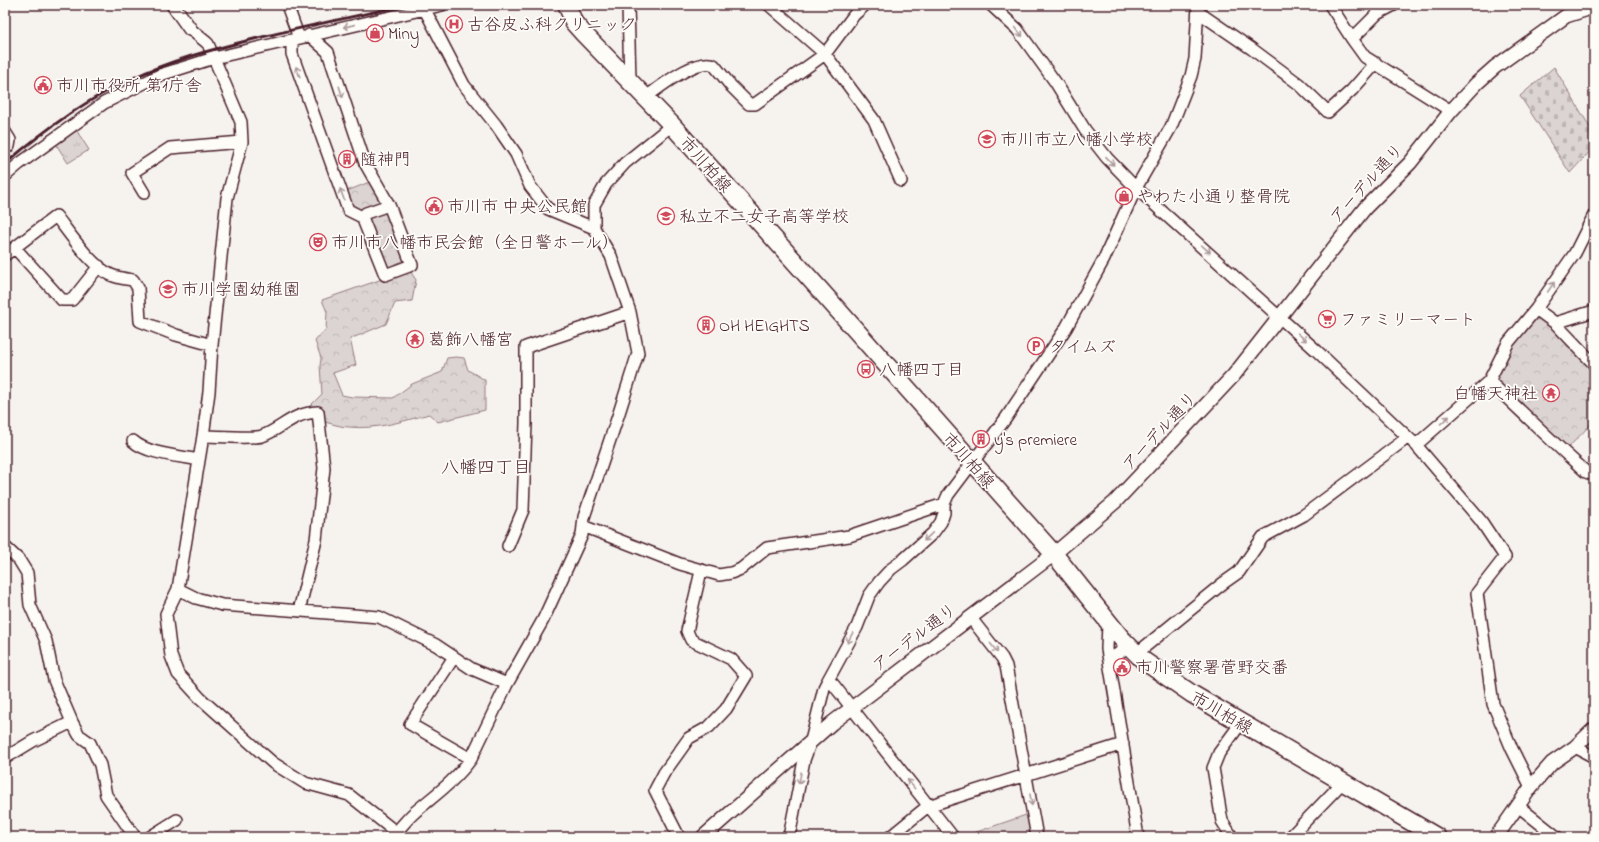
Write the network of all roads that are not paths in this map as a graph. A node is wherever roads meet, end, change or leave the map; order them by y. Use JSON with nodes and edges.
{"nodes":[{"id":1,"x":173,"y":5,"type":"edge"},
{"id":2,"x":287,"y":5,"type":"edge"},
{"id":3,"x":442,"y":5,"type":"edge"},
{"id":4,"x":567,"y":5,"type":"edge"},
{"id":5,"x":628,"y":5,"type":"edge"},
{"id":6,"x":769,"y":5,"type":"edge"},
{"id":7,"x":865,"y":5,"type":"edge"},
{"id":8,"x":991,"y":5,"type":"edge"},
{"id":9,"x":1330,"y":5,"type":"edge"},
{"id":10,"x":1394,"y":5,"type":"edge"},
{"id":11,"x":1594,"y":7,"type":"edge"},
{"id":12,"x":424,"y":8,"type":"junction"},
{"id":13,"x":1198,"y":8,"type":"edge"},
{"id":14,"x":190,"y":29,"type":"joint"},
{"id":15,"x":300,"y":38,"type":"junction"},
{"id":16,"x":1352,"y":39,"type":"junction"},
{"id":17,"x":825,"y":54,"type":"junction"},
{"id":18,"x":214,"y":58,"type":"junction"},
{"id":19,"x":1376,"y":63,"type":"junction"},
{"id":20,"x":630,"y":81,"type":"junction"},
{"id":21,"x":646,"y":97,"type":"junction"},
{"id":22,"x":1451,"y":111,"type":"junction"},
{"id":23,"x":672,"y":125,"type":"junction"},
{"id":24,"x":5,"y":132,"type":"edge"},
{"id":25,"x":242,"y":142,"type":"junction"},
{"id":26,"x":9,"y":146,"type":"dead end"},
{"id":27,"x":5,"y":176,"type":"edge"},
{"id":28,"x":901,"y":181,"type":"dead end"},
{"id":29,"x":1136,"y":188,"type":"junction"},
{"id":30,"x":144,"y":193,"type":"dead end"},
{"id":31,"x":389,"y":205,"type":"junction"},
{"id":32,"x":1594,"y":215,"type":"edge"},
{"id":33,"x":362,"y":217,"type":"junction"},
{"id":34,"x":594,"y":228,"type":"junction"},
{"id":35,"x":15,"y":248,"type":"junction"},
{"id":36,"x":5,"y":255,"type":"edge"},
{"id":37,"x":99,"y":266,"type":"junction"},
{"id":38,"x":1536,"y":309,"type":"junction"},
{"id":39,"x":1594,"y":311,"type":"edge"},
{"id":40,"x":630,"y":312,"type":"junction"},
{"id":41,"x":1280,"y":317,"type":"junction"},
{"id":42,"x":1555,"y":323,"type":"junction"},
{"id":43,"x":212,"y":345,"type":"junction"},
{"id":44,"x":1594,"y":364,"type":"edge"},
{"id":45,"x":1489,"y":381,"type":"junction"},
{"id":46,"x":203,"y":436,"type":"junction"},
{"id":47,"x":1407,"y":438,"type":"junction"},
{"id":48,"x":133,"y":441,"type":"dead end"},
{"id":49,"x":1416,"y":445,"type":"junction"},
{"id":50,"x":199,"y":460,"type":"junction"},
{"id":51,"x":973,"y":464,"type":"junction"},
{"id":52,"x":1594,"y":475,"type":"edge"},
{"id":53,"x":944,"y":504,"type":"junction"},
{"id":54,"x":583,"y":526,"type":"junction"},
{"id":55,"x":508,"y":546,"type":"dead end"},
{"id":56,"x":5,"y":547,"type":"edge"},
{"id":57,"x":1054,"y":554,"type":"junction"},
{"id":58,"x":701,"y":571,"type":"junction"},
{"id":59,"x":178,"y":589,"type":"junction"},
{"id":60,"x":299,"y":611,"type":"junction"},
{"id":61,"x":970,"y":617,"type":"junction"},
{"id":62,"x":1108,"y":623,"type":"junction"},
{"id":63,"x":1133,"y":650,"type":"junction"},
{"id":64,"x":454,"y":657,"type":"junction"},
{"id":65,"x":1108,"y":660,"type":"junction"},
{"id":66,"x":827,"y":682,"type":"junction"},
{"id":67,"x":507,"y":684,"type":"junction"},
{"id":68,"x":851,"y":708,"type":"junction"},
{"id":69,"x":72,"y":722,"type":"junction"},
{"id":70,"x":1241,"y":723,"type":"junction"},
{"id":71,"x":1594,"y":729,"type":"edge"},
{"id":72,"x":811,"y":741,"type":"junction"},
{"id":73,"x":1123,"y":744,"type":"junction"},
{"id":74,"x":1575,"y":747,"type":"junction"},
{"id":75,"x":1594,"y":757,"type":"edge"},
{"id":76,"x":5,"y":758,"type":"edge"},
{"id":77,"x":471,"y":759,"type":"junction"},
{"id":78,"x":1026,"y":775,"type":"junction"},
{"id":79,"x":1343,"y":782,"type":"junction"},
{"id":80,"x":1531,"y":787,"type":"junction"},
{"id":81,"x":928,"y":806,"type":"junction"},
{"id":82,"x":1518,"y":806,"type":"junction"},
{"id":83,"x":177,"y":820,"type":"dead end"},
{"id":84,"x":399,"y":835,"type":"edge"},
{"id":85,"x":134,"y":837,"type":"edge"},
{"id":86,"x":150,"y":837,"type":"edge"},
{"id":87,"x":679,"y":837,"type":"edge"},
{"id":88,"x":703,"y":837,"type":"edge"},
{"id":89,"x":789,"y":837,"type":"edge"},
{"id":90,"x":890,"y":837,"type":"edge"},
{"id":91,"x":952,"y":837,"type":"edge"},
{"id":92,"x":1037,"y":837,"type":"edge"},
{"id":93,"x":1138,"y":837,"type":"edge"},
{"id":94,"x":1232,"y":837,"type":"edge"},
{"id":95,"x":1290,"y":837,"type":"edge"},
{"id":96,"x":1437,"y":837,"type":"edge"},
{"id":97,"x":1496,"y":837,"type":"edge"},
{"id":98,"x":1557,"y":837,"type":"edge"}],
"edges":[{"from":1,"to":14,"type":"street"},
{"from":2,"to":15,"type":"street"},
{"from":3,"to":12,"type":"street"},
{"from":4,"to":20,"type":"main road","name":"市川柏線"},
{"from":5,"to":20,"type":"street"},
{"from":6,"to":17,"type":"street"},
{"from":7,"to":17,"type":"street"},
{"from":8,"to":29,"type":"street","one_way":true},
{"from":9,"to":16,"type":"street"},
{"from":10,"to":16,"type":"street"},
{"from":11,"to":22,"type":"street","name":"アーデル通り"},
{"from":12,"to":15,"type":"street","one_way":true},
{"from":12,"to":34,"type":"street"},
{"from":13,"to":19,"type":"street"},
{"from":13,"to":29,"type":"street"},
{"from":14,"to":18,"type":"street"},
{"from":15,"to":18,"type":"street"},
{"from":15,"to":31,"type":"street","one_way":true},
{"from":33,"to":15,"type":"street","one_way":true},
{"from":16,"to":19,"type":"street"},
{"from":17,"to":21,"type":"street"},
{"from":17,"to":28,"type":"street"},
{"from":18,"to":25,"type":"street"},
{"from":18,"to":27,"type":"street"},
{"from":19,"to":22,"type":"street"},
{"from":20,"to":21,"type":"main road","name":"市川柏線"},
{"from":21,"to":23,"type":"main road","name":"市川柏線"},
{"from":22,"to":41,"type":"street","name":"アーデル通り"},
{"from":23,"to":34,"type":"street"},
{"from":23,"to":51,"type":"main road","name":"市川柏線"},
{"from":24,"to":26,"type":"street"},
{"from":25,"to":30,"type":"street"},
{"from":25,"to":43,"type":"street"},
{"from":29,"to":41,"type":"street","one_way":true},
{"from":29,"to":51,"type":"street"},
{"from":31,"to":33,"type":"street"},
{"from":31,"to":33,"type":"street"},
{"from":38,"to":32,"type":"street","one_way":true},
{"from":34,"to":40,"type":"street"},
{"from":35,"to":36,"type":"street"},
{"from":35,"to":37,"type":"street"},
{"from":35,"to":37,"type":"street"},
{"from":37,"to":43,"type":"street"},
{"from":38,"to":42,"type":"street"},
{"from":38,"to":45,"type":"street"},
{"from":39,"to":42,"type":"street"},
{"from":40,"to":54,"type":"street"},
{"from":40,"to":55,"type":"street"},
{"from":41,"to":47,"type":"street","one_way":true},
{"from":41,"to":57,"type":"street","name":"アーデル通り"},
{"from":42,"to":44,"type":"street"},
{"from":43,"to":46,"type":"street"},
{"from":49,"to":45,"type":"street","one_way":true},
{"from":45,"to":52,"type":"street"},
{"from":46,"to":50,"type":"street"},
{"from":46,"to":60,"type":"street"},
{"from":47,"to":49,"type":"street"},
{"from":47,"to":63,"type":"street"},
{"from":48,"to":50,"type":"street"},
{"from":49,"to":80,"type":"street"},
{"from":50,"to":59,"type":"street"},
{"from":51,"to":53,"type":"street"},
{"from":51,"to":57,"type":"main road","name":"市川柏線"},
{"from":53,"to":58,"type":"street"},
{"from":53,"to":66,"type":"street","one_way":true},
{"from":54,"to":58,"type":"street"},
{"from":54,"to":67,"type":"street"},
{"from":56,"to":69,"type":"street"},
{"from":57,"to":61,"type":"street","name":"アーデル通り"},
{"from":57,"to":62,"type":"main road","name":"市川柏線"},
{"from":58,"to":87,"type":"street"},
{"from":59,"to":60,"type":"street"},
{"from":59,"to":84,"type":"street"},
{"from":60,"to":64,"type":"street"},
{"from":61,"to":68,"type":"street","name":"アーデル通り"},
{"from":61,"to":78,"type":"street","one_way":true},
{"from":62,"to":63,"type":"main road","name":"市川柏線"},
{"from":62,"to":65,"type":"street"},
{"from":63,"to":65,"type":"street"},
{"from":63,"to":70,"type":"main road","name":"市川柏線"},
{"from":64,"to":67,"type":"street"},
{"from":64,"to":77,"type":"street"},
{"from":65,"to":73,"type":"street"},
{"from":66,"to":68,"type":"street"},
{"from":66,"to":72,"type":"street"},
{"from":67,"to":77,"type":"street"},
{"from":68,"to":72,"type":"street","name":"アーデル通り"},
{"from":81,"to":68,"type":"street","one_way":true},
{"from":69,"to":76,"type":"street"},
{"from":69,"to":85,"type":"street"},
{"from":70,"to":79,"type":"main road","name":"市川柏線"},
{"from":70,"to":94,"type":"street"},
{"from":71,"to":74,"type":"street"},
{"from":72,"to":88,"type":"street","name":"アーデル通り"},
{"from":72,"to":89,"type":"street","one_way":true},
{"from":73,"to":78,"type":"street"},
{"from":73,"to":93,"type":"street"},
{"from":74,"to":75,"type":"street"},
{"from":74,"to":80,"type":"street"},
{"from":77,"to":84,"type":"street"},
{"from":78,"to":81,"type":"street"},
{"from":78,"to":92,"type":"street","one_way":true},
{"from":79,"to":95,"type":"street"},
{"from":79,"to":96,"type":"main road","name":"市川柏線"},
{"from":80,"to":82,"type":"street"},
{"from":81,"to":90,"type":"street"},
{"from":81,"to":91,"type":"street"},
{"from":82,"to":97,"type":"street"},
{"from":82,"to":98,"type":"street"},
{"from":83,"to":86,"type":"street"}]}
